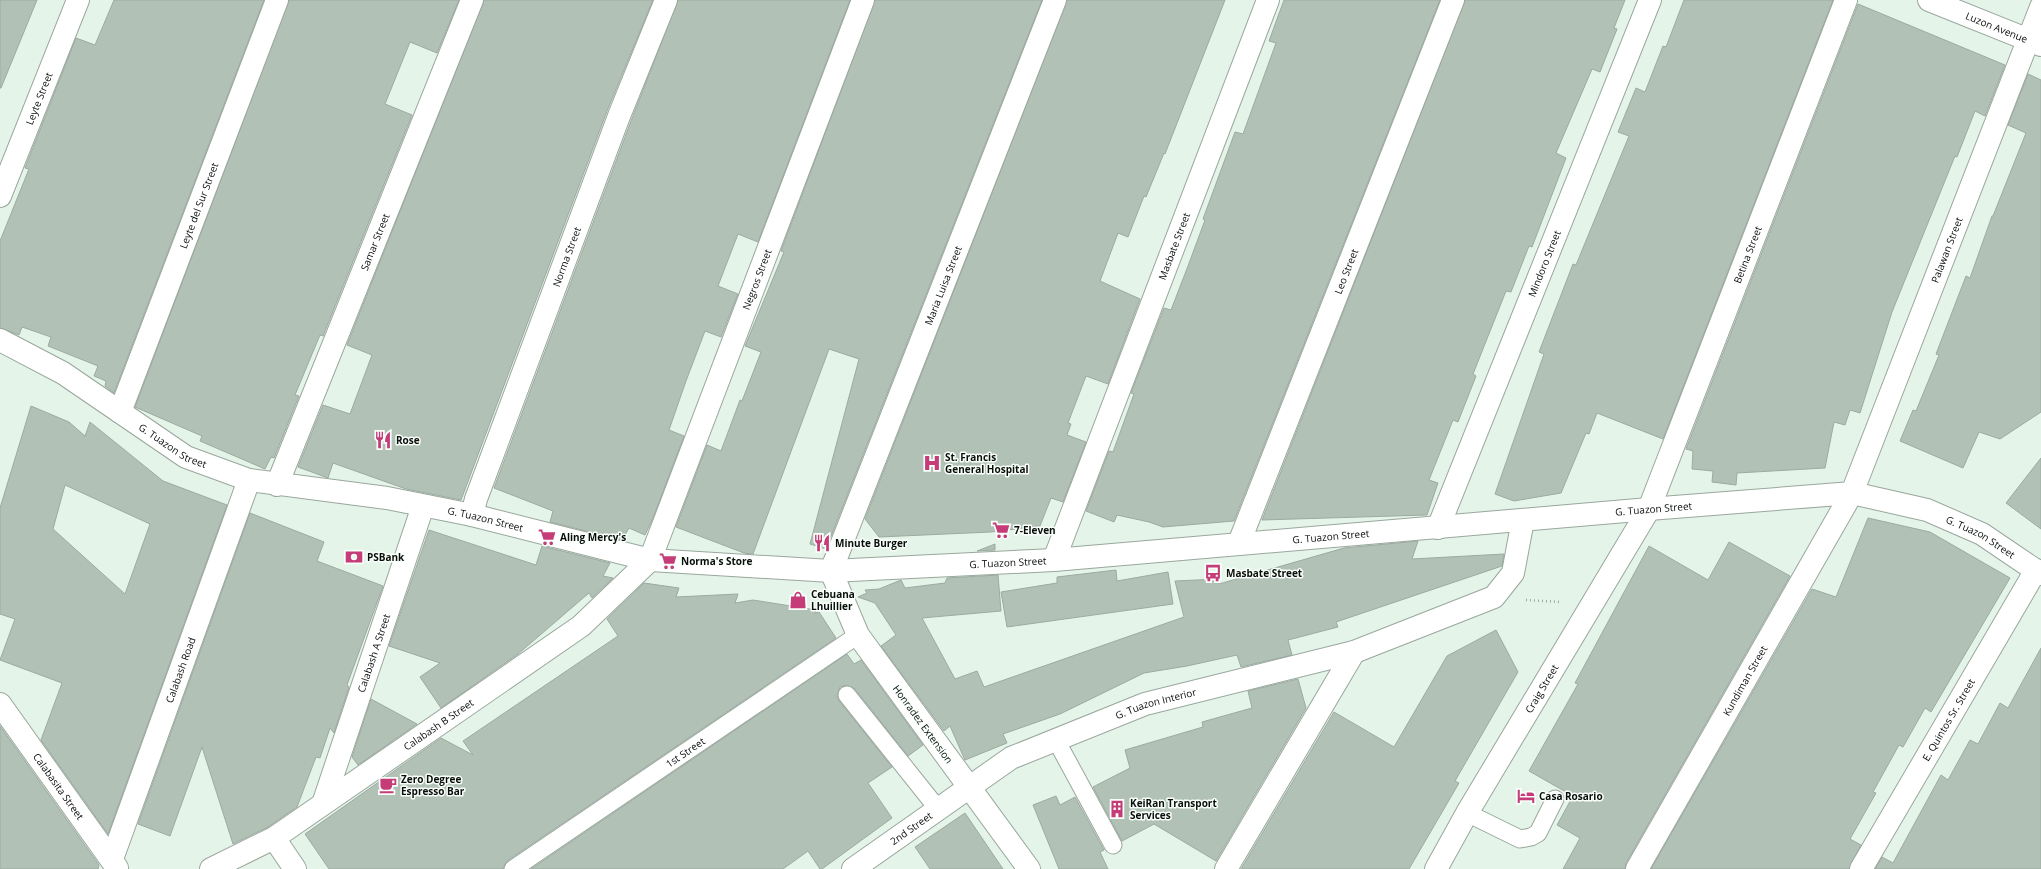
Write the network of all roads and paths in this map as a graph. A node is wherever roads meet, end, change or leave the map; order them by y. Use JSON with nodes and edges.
{"nodes":[{"id":1,"x":78,"y":0,"type":"edge"},
{"id":2,"x":277,"y":0,"type":"edge"},
{"id":3,"x":472,"y":0,"type":"edge"},
{"id":4,"x":666,"y":0,"type":"edge"},
{"id":5,"x":863,"y":0,"type":"edge"},
{"id":6,"x":1055,"y":0,"type":"edge"},
{"id":7,"x":1268,"y":0,"type":"edge"},
{"id":8,"x":1453,"y":0,"type":"edge"},
{"id":9,"x":1650,"y":0,"type":"edge"},
{"id":10,"x":1846,"y":0,"type":"edge"},
{"id":11,"x":1929,"y":0,"type":"edge"},
{"id":12,"x":2041,"y":7,"type":"edge"},
{"id":13,"x":2035,"y":43,"type":"edge"},
{"id":14,"x":0,"y":196,"type":"edge"},
{"id":15,"x":0,"y":340,"type":"edge"},
{"id":16,"x":120,"y":412,"type":"junction"},
{"id":17,"x":249,"y":480,"type":"junction"},
{"id":18,"x":277,"y":485,"type":"junction"},
{"id":19,"x":1852,"y":493,"type":"junction"},
{"id":20,"x":423,"y":506,"type":"junction"},
{"id":21,"x":1649,"y":509,"type":"junction"},
{"id":22,"x":472,"y":515,"type":"junction"},
{"id":23,"x":1523,"y":520,"type":"junction"},
{"id":24,"x":1438,"y":528,"type":"junction"},
{"id":25,"x":1239,"y":543,"type":"junction"},
{"id":26,"x":650,"y":560,"type":"junction"},
{"id":27,"x":1054,"y":560,"type":"junction"},
{"id":28,"x":831,"y":571,"type":"junction"},
{"id":29,"x":2039,"y":572,"type":"edge"},
{"id":30,"x":1494,"y":597,"type":"junction"},
{"id":31,"x":1592,"y":605,"type":"junction"},
{"id":32,"x":858,"y":635,"type":"junction"},
{"id":33,"x":1354,"y":652,"type":"junction"},
{"id":34,"x":847,"y":695,"type":"dead end"},
{"id":35,"x":0,"y":704,"type":"edge"},
{"id":36,"x":1056,"y":740,"type":"junction"},
{"id":37,"x":969,"y":788,"type":"junction"},
{"id":38,"x":1555,"y":798,"type":"dead end"},
{"id":39,"x":324,"y":801,"type":"junction"},
{"id":40,"x":938,"y":809,"type":"junction"},
{"id":41,"x":1467,"y":813,"type":"junction"},
{"id":42,"x":274,"y":838,"type":"junction"},
{"id":43,"x":1113,"y":845,"type":"dead end"},
{"id":44,"x":115,"y":864,"type":"edge"},
{"id":45,"x":211,"y":869,"type":"edge"},
{"id":46,"x":295,"y":869,"type":"edge"},
{"id":47,"x":513,"y":869,"type":"edge"},
{"id":48,"x":853,"y":869,"type":"edge"},
{"id":49,"x":1029,"y":869,"type":"edge"},
{"id":50,"x":1226,"y":869,"type":"edge"},
{"id":51,"x":1436,"y":869,"type":"edge"},
{"id":52,"x":1637,"y":869,"type":"edge"},
{"id":53,"x":1861,"y":869,"type":"edge"}],
"edges":[{"from":1,"to":14,"type":"street","name":"Leyte Street"},
{"from":2,"to":16,"type":"street","name":"Leyte del Sur Street"},
{"from":3,"to":18,"type":"street","name":"Samar Street"},
{"from":4,"to":22,"type":"street","name":"Norma Street"},
{"from":5,"to":26,"type":"street","name":"Negros Street"},
{"from":6,"to":28,"type":"street","name":"Maria Luisa Street"},
{"from":7,"to":27,"type":"street","name":"Masbate Street"},
{"from":8,"to":25,"type":"street","name":"Leo Street"},
{"from":9,"to":24,"type":"street","name":"Mindoro Street"},
{"from":10,"to":21,"type":"street","name":"Betina Street"},
{"from":11,"to":13,"type":"street","name":"Luzon Avenue"},
{"from":12,"to":13,"type":"street","name":"Palawan Street"},
{"from":13,"to":19,"type":"street","name":"Palawan Street"},
{"from":15,"to":16,"type":"street","name":"G. Tuazon Street"},
{"from":16,"to":17,"type":"street","name":"G. Tuazon Street"},
{"from":17,"to":18,"type":"street","name":"G. Tuazon Street"},
{"from":17,"to":44,"type":"street","name":"Calabash Road"},
{"from":18,"to":20,"type":"street","name":"G. Tuazon Street"},
{"from":19,"to":21,"type":"street","name":"G. Tuazon Street"},
{"from":19,"to":29,"type":"street","name":"G. Tuazon Street"},
{"from":19,"to":52,"type":"street","name":"Kundiman Street"},
{"from":20,"to":22,"type":"street","name":"G. Tuazon Street"},
{"from":20,"to":39,"type":"street","name":"Calabash A Street"},
{"from":21,"to":23,"type":"street","name":"G. Tuazon Street"},
{"from":21,"to":31,"type":"street","name":"Craig Street"},
{"from":22,"to":26,"type":"street","name":"G. Tuazon Street"},
{"from":23,"to":24,"type":"street","name":"G. Tuazon Street"},
{"from":23,"to":30,"type":"street"},
{"from":24,"to":25,"type":"street","name":"G. Tuazon Street"},
{"from":25,"to":27,"type":"street","name":"G. Tuazon Street"},
{"from":26,"to":28,"type":"street","name":"G. Tuazon Street"},
{"from":26,"to":39,"type":"street","name":"Calabash B Street"},
{"from":27,"to":28,"type":"street","name":"G. Tuazon Street"},
{"from":28,"to":32,"type":"street","name":"Honradez Extension"},
{"from":29,"to":53,"type":"street","name":"E. Quintos Sr. Street"},
{"from":30,"to":31,"type":"path"},
{"from":30,"to":33,"type":"street","name":"G. Tuazon Interior"},
{"from":31,"to":41,"type":"street","name":"Craig Street"},
{"from":32,"to":37,"type":"street","name":"Honradez Extension"},
{"from":32,"to":47,"type":"lane","name":"1st Street"},
{"from":33,"to":36,"type":"street","name":"G. Tuazon Interior"},
{"from":33,"to":50,"type":"street"},
{"from":34,"to":40,"type":"lane"},
{"from":35,"to":44,"type":"street","name":"Calabasita Street"},
{"from":36,"to":37,"type":"street","name":"G. Tuazon Interior"},
{"from":36,"to":43,"type":"lane"},
{"from":37,"to":40,"type":"street","name":"2nd Street"},
{"from":37,"to":49,"type":"street","name":"Honradez Extension"},
{"from":38,"to":41,"type":"lane"},
{"from":39,"to":42,"type":"street","name":"Calabash B Street"},
{"from":40,"to":48,"type":"street","name":"2nd Street"},
{"from":41,"to":51,"type":"street","name":"Craig Street"},
{"from":42,"to":45,"type":"street","name":"Calabash B Street"},
{"from":42,"to":46,"type":"street"}]}
